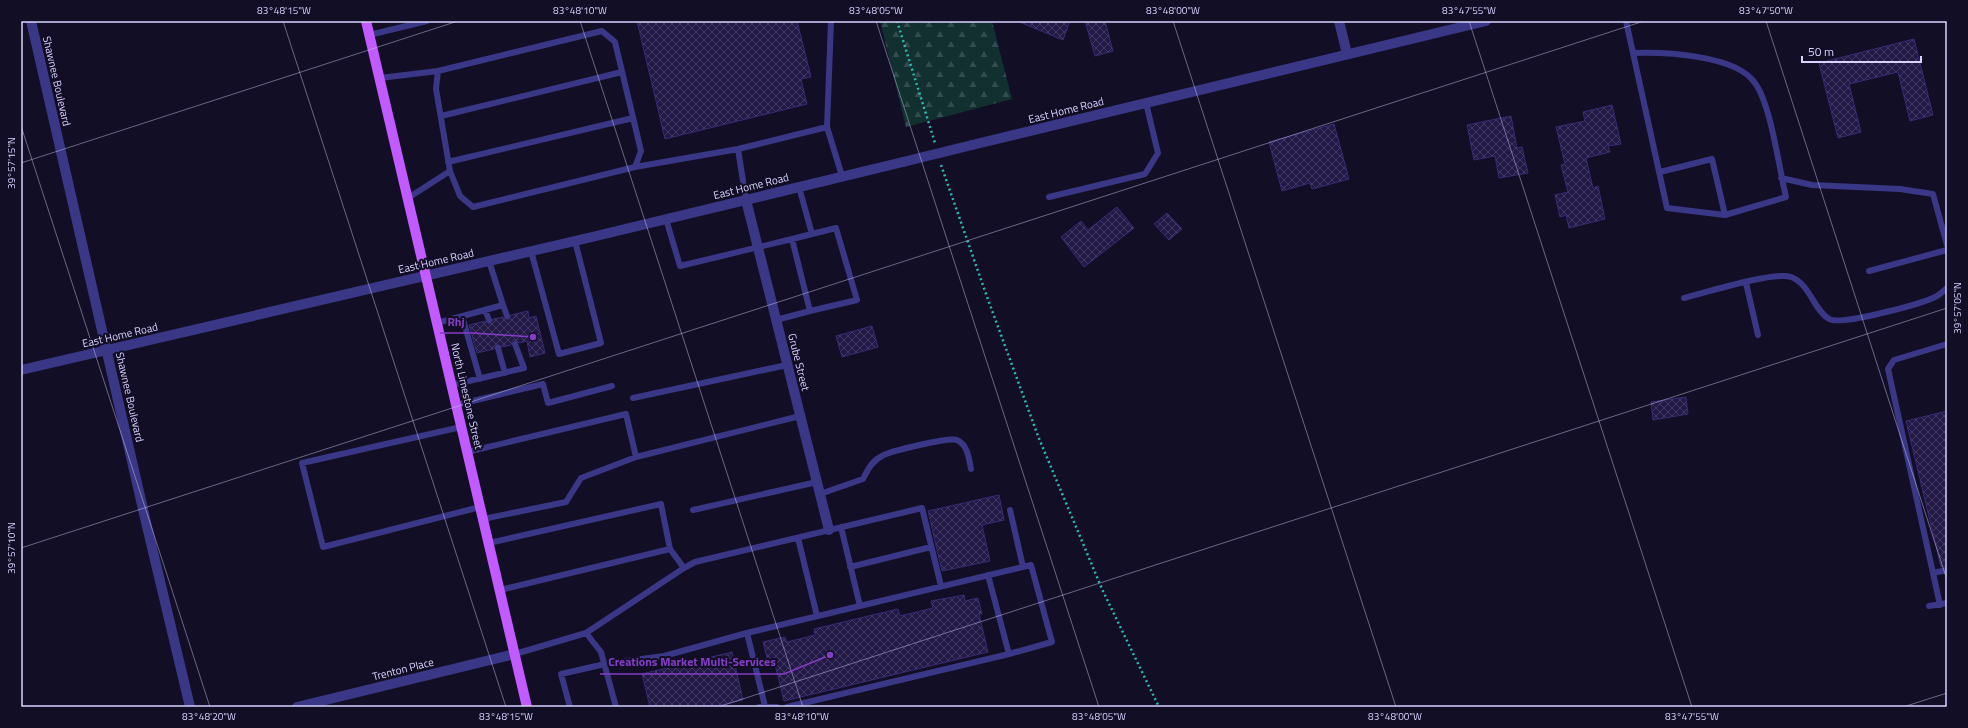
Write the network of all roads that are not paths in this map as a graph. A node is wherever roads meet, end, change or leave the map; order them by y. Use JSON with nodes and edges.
{"nodes":[{"id":1,"x":31,"y":21,"type":"edge"},
{"id":2,"x":366,"y":21,"type":"edge"},
{"id":3,"x":427,"y":21,"type":"edge"},
{"id":4,"x":831,"y":21,"type":"edge"},
{"id":5,"x":1338,"y":21,"type":"edge"},
{"id":6,"x":1486,"y":21,"type":"edge"},
{"id":7,"x":1626,"y":21,"type":"edge"},
{"id":8,"x":369,"y":35,"type":"junction"},
{"id":9,"x":1634,"y":53,"type":"junction"},
{"id":10,"x":1347,"y":54,"type":"junction"},
{"id":11,"x":438,"y":71,"type":"junction"},
{"id":12,"x":622,"y":72,"type":"junction"},
{"id":13,"x":380,"y":78,"type":"junction"},
{"id":14,"x":1146,"y":103,"type":"junction"},
{"id":15,"x":441,"y":116,"type":"junction"},
{"id":16,"x":633,"y":118,"type":"junction"},
{"id":17,"x":827,"y":127,"type":"junction"},
{"id":18,"x":738,"y":149,"type":"junction"},
{"id":19,"x":448,"y":162,"type":"junction"},
{"id":20,"x":636,"y":167,"type":"junction"},
{"id":21,"x":450,"y":171,"type":"junction"},
{"id":22,"x":1660,"y":172,"type":"junction"},
{"id":23,"x":842,"y":176,"type":"junction"},
{"id":24,"x":1781,"y":178,"type":"junction"},
{"id":25,"x":799,"y":187,"type":"junction"},
{"id":26,"x":1049,"y":197,"type":"dead end"},
{"id":27,"x":408,"y":198,"type":"junction"},
{"id":28,"x":746,"y":200,"type":"junction"},
{"id":29,"x":1725,"y":215,"type":"junction"},
{"id":30,"x":666,"y":219,"type":"junction"},
{"id":31,"x":812,"y":234,"type":"junction"},
{"id":32,"x":792,"y":239,"type":"junction"},
{"id":33,"x":575,"y":241,"type":"junction"},
{"id":34,"x":1947,"y":245,"type":"edge"},
{"id":35,"x":758,"y":248,"type":"junction"},
{"id":36,"x":1947,"y":250,"type":"edge"},
{"id":37,"x":531,"y":251,"type":"junction"},
{"id":38,"x":489,"y":261,"type":"junction"},
{"id":39,"x":1870,"y":271,"type":"dead end"},
{"id":40,"x":426,"y":276,"type":"junction"},
{"id":41,"x":1746,"y":283,"type":"junction"},
{"id":42,"x":1947,"y":288,"type":"edge"},
{"id":43,"x":1684,"y":298,"type":"dead end"},
{"id":44,"x":503,"y":305,"type":"junction"},
{"id":45,"x":486,"y":310,"type":"junction"},
{"id":46,"x":810,"y":311,"type":"junction"},
{"id":47,"x":462,"y":316,"type":"junction"},
{"id":48,"x":507,"y":316,"type":"dead end"},
{"id":49,"x":489,"y":320,"type":"dead end"},
{"id":50,"x":776,"y":320,"type":"junction"},
{"id":51,"x":437,"y":323,"type":"junction"},
{"id":52,"x":1758,"y":335,"type":"dead end"},
{"id":53,"x":516,"y":344,"type":"dead end"},
{"id":54,"x":1947,"y":344,"type":"edge"},
{"id":55,"x":498,"y":348,"type":"dead end"},
{"id":56,"x":107,"y":350,"type":"junction"},
{"id":57,"x":787,"y":365,"type":"junction"},
{"id":58,"x":21,"y":370,"type":"edge"},
{"id":59,"x":505,"y":373,"type":"junction"},
{"id":60,"x":480,"y":379,"type":"junction"},
{"id":61,"x":452,"y":385,"type":"junction"},
{"id":62,"x":612,"y":386,"type":"dead end"},
{"id":63,"x":633,"y":398,"type":"dead end"},
{"id":64,"x":456,"y":405,"type":"junction"},
{"id":65,"x":800,"y":416,"type":"junction"},
{"id":66,"x":461,"y":426,"type":"junction"},
{"id":67,"x":467,"y":452,"type":"junction"},
{"id":68,"x":636,"y":457,"type":"junction"},
{"id":69,"x":971,"y":469,"type":"dead end"},
{"id":70,"x":817,"y":482,"type":"junction"},
{"id":71,"x":820,"y":494,"type":"junction"},
{"id":72,"x":480,"y":507,"type":"junction"},
{"id":73,"x":693,"y":510,"type":"dead end"},
{"id":74,"x":1010,"y":510,"type":"dead end"},
{"id":75,"x":483,"y":519,"type":"junction"},
{"id":76,"x":841,"y":527,"type":"junction"},
{"id":77,"x":829,"y":530,"type":"junction"},
{"id":78,"x":798,"y":538,"type":"junction"},
{"id":79,"x":489,"y":543,"type":"junction"},
{"id":80,"x":931,"y":547,"type":"junction"},
{"id":81,"x":670,"y":549,"type":"junction"},
{"id":82,"x":850,"y":567,"type":"junction"},
{"id":83,"x":1023,"y":567,"type":"junction"},
{"id":84,"x":684,"y":568,"type":"junction"},
{"id":85,"x":1947,"y":570,"type":"edge"},
{"id":86,"x":1933,"y":573,"type":"junction"},
{"id":87,"x":988,"y":575,"type":"junction"},
{"id":88,"x":941,"y":586,"type":"junction"},
{"id":89,"x":500,"y":590,"type":"junction"},
{"id":90,"x":1944,"y":604,"type":"edge"},
{"id":91,"x":860,"y":606,"type":"junction"},
{"id":92,"x":1929,"y":606,"type":"dead end"},
{"id":93,"x":817,"y":616,"type":"junction"},
{"id":94,"x":586,"y":633,"type":"junction"},
{"id":95,"x":747,"y":633,"type":"junction"},
{"id":96,"x":515,"y":654,"type":"junction"},
{"id":97,"x":1008,"y":654,"type":"junction"},
{"id":98,"x":606,"y":664,"type":"junction"},
{"id":99,"x":762,"y":706,"type":"edge"},
{"id":100,"x":190,"y":707,"type":"edge"},
{"id":101,"x":297,"y":707,"type":"edge"},
{"id":102,"x":528,"y":707,"type":"edge"},
{"id":103,"x":570,"y":707,"type":"edge"},
{"id":104,"x":616,"y":707,"type":"edge"},
{"id":105,"x":777,"y":707,"type":"edge"},
{"id":106,"x":787,"y":707,"type":"edge"}],
"edges":[{"from":1,"to":56,"type":"street","name":"Shawnee Boulevard"},
{"from":2,"to":8,"type":"main road","name":"North Limestone Street"},
{"from":3,"to":8,"type":"lane"},
{"from":4,"to":17,"type":"lane"},
{"from":5,"to":10,"type":"street"},
{"from":6,"to":10,"type":"street","name":"East Home Road"},
{"from":7,"to":9,"type":"lane"},
{"from":8,"to":13,"type":"main road","name":"North Limestone Street"},
{"from":9,"to":22,"type":"lane"},
{"from":9,"to":24,"type":"lane"},
{"from":10,"to":14,"type":"street","name":"East Home Road"},
{"from":11,"to":12,"type":"lane"},
{"from":11,"to":13,"type":"lane"},
{"from":11,"to":15,"type":"lane"},
{"from":12,"to":15,"type":"lane"},
{"from":12,"to":16,"type":"lane"},
{"from":13,"to":27,"type":"main road","name":"North Limestone Street"},
{"from":14,"to":23,"type":"street","name":"East Home Road","bridge":true},
{"from":14,"to":26,"type":"lane"},
{"from":15,"to":19,"type":"lane"},
{"from":16,"to":19,"type":"lane"},
{"from":16,"to":20,"type":"lane"},
{"from":17,"to":18,"type":"lane"},
{"from":17,"to":23,"type":"lane"},
{"from":18,"to":20,"type":"lane"},
{"from":18,"to":28,"type":"lane"},
{"from":19,"to":21,"type":"lane"},
{"from":20,"to":21,"type":"lane"},
{"from":21,"to":27,"type":"lane"},
{"from":22,"to":29,"type":"lane"},
{"from":22,"to":29,"type":"lane"},
{"from":23,"to":25,"type":"street","name":"East Home Road"},
{"from":24,"to":29,"type":"lane"},
{"from":24,"to":34,"type":"lane"},
{"from":25,"to":28,"type":"street","name":"East Home Road"},
{"from":25,"to":31,"type":"lane"},
{"from":27,"to":40,"type":"main road","name":"North Limestone Street"},
{"from":28,"to":30,"type":"street","name":"East Home Road"},
{"from":28,"to":35,"type":"street","name":"Grube Street"},
{"from":30,"to":33,"type":"street","name":"East Home Road"},
{"from":30,"to":35,"type":"lane"},
{"from":31,"to":32,"type":"lane"},
{"from":31,"to":46,"type":"lane"},
{"from":32,"to":35,"type":"lane"},
{"from":32,"to":46,"type":"lane"},
{"from":33,"to":37,"type":"street","name":"East Home Road"},
{"from":33,"to":37,"type":"lane"},
{"from":35,"to":50,"type":"street","name":"Grube Street"},
{"from":36,"to":39,"type":"lane"},
{"from":37,"to":38,"type":"street","name":"East Home Road"},
{"from":38,"to":40,"type":"street","name":"East Home Road"},
{"from":38,"to":44,"type":"lane"},
{"from":40,"to":51,"type":"main road","name":"North Limestone Street"},
{"from":40,"to":56,"type":"street","name":"East Home Road"},
{"from":41,"to":42,"type":"lane"},
{"from":41,"to":43,"type":"lane"},
{"from":41,"to":52,"type":"lane"},
{"from":44,"to":45,"type":"lane"},
{"from":44,"to":48,"type":"lane"},
{"from":45,"to":47,"type":"lane"},
{"from":45,"to":49,"type":"lane"},
{"from":46,"to":50,"type":"lane"},
{"from":47,"to":51,"type":"lane"},
{"from":47,"to":60,"type":"lane"},
{"from":50,"to":57,"type":"street","name":"Grube Street"},
{"from":51,"to":61,"type":"main road","name":"North Limestone Street"},
{"from":53,"to":59,"type":"lane"},
{"from":54,"to":86,"type":"lane"},
{"from":55,"to":59,"type":"lane"},
{"from":56,"to":58,"type":"street","name":"East Home Road"},
{"from":56,"to":100,"type":"street","name":"Shawnee Boulevard"},
{"from":57,"to":63,"type":"lane"},
{"from":57,"to":65,"type":"street","name":"Grube Street"},
{"from":59,"to":60,"type":"lane"},
{"from":60,"to":61,"type":"lane"},
{"from":61,"to":64,"type":"main road","name":"North Limestone Street"},
{"from":62,"to":64,"type":"lane"},
{"from":64,"to":66,"type":"main road","name":"North Limestone Street"},
{"from":65,"to":68,"type":"lane"},
{"from":65,"to":70,"type":"street","name":"Grube Street"},
{"from":66,"to":67,"type":"main road","name":"North Limestone Street"},
{"from":66,"to":72,"type":"lane"},
{"from":67,"to":68,"type":"lane"},
{"from":67,"to":72,"type":"main road","name":"North Limestone Street"},
{"from":68,"to":75,"type":"lane"},
{"from":69,"to":71,"type":"lane"},
{"from":70,"to":71,"type":"street","name":"Grube Street"},
{"from":70,"to":73,"type":"lane"},
{"from":71,"to":77,"type":"street","name":"Grube Street"},
{"from":72,"to":75,"type":"main road","name":"North Limestone Street"},
{"from":74,"to":83,"type":"lane"},
{"from":75,"to":79,"type":"main road","name":"North Limestone Street"},
{"from":76,"to":77,"type":"lane"},
{"from":76,"to":80,"type":"lane"},
{"from":76,"to":82,"type":"lane"},
{"from":77,"to":78,"type":"lane"},
{"from":78,"to":84,"type":"lane"},
{"from":78,"to":93,"type":"lane"},
{"from":79,"to":81,"type":"lane"},
{"from":79,"to":89,"type":"main road","name":"North Limestone Street"},
{"from":80,"to":82,"type":"lane"},
{"from":80,"to":88,"type":"lane"},
{"from":81,"to":84,"type":"lane"},
{"from":81,"to":89,"type":"lane"},
{"from":82,"to":91,"type":"lane"},
{"from":83,"to":87,"type":"lane"},
{"from":83,"to":97,"type":"lane"},
{"from":84,"to":94,"type":"lane"},
{"from":85,"to":86,"type":"lane"},
{"from":86,"to":90,"type":"lane"},
{"from":87,"to":88,"type":"lane"},
{"from":87,"to":97,"type":"lane"},
{"from":88,"to":91,"type":"lane"},
{"from":89,"to":96,"type":"main road","name":"North Limestone Street"},
{"from":90,"to":92,"type":"lane"},
{"from":91,"to":93,"type":"lane"},
{"from":93,"to":95,"type":"lane"},
{"from":94,"to":96,"type":"lane"},
{"from":94,"to":98,"type":"lane"},
{"from":95,"to":98,"type":"lane"},
{"from":95,"to":99,"type":"lane"},
{"from":96,"to":101,"type":"street","name":"Trenton Place"},
{"from":96,"to":102,"type":"main road","name":"North Limestone Street"},
{"from":97,"to":106,"type":"lane"},
{"from":98,"to":103,"type":"lane"},
{"from":98,"to":104,"type":"lane"},
{"from":99,"to":105,"type":"lane"}]}
